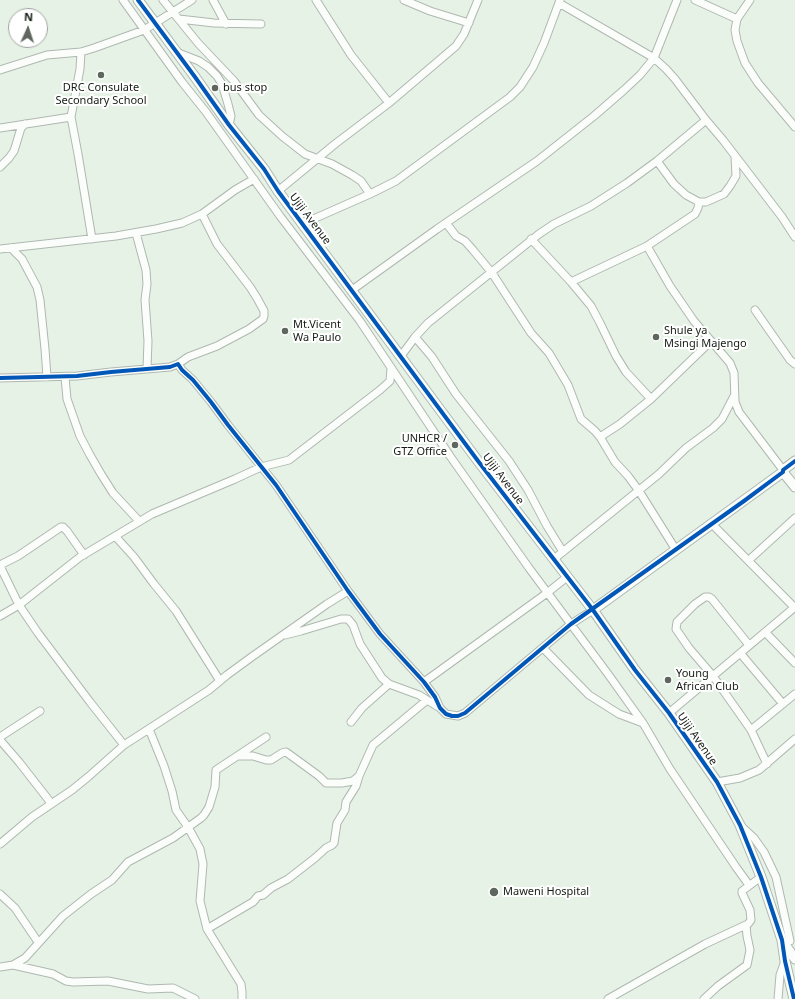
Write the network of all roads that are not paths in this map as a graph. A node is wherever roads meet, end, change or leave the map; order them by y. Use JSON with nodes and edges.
{"nodes":[{"id":1,"x":123,"y":0,"type":"edge"},
{"id":2,"x":138,"y":0,"type":"edge"},
{"id":3,"x":163,"y":0,"type":"edge"},
{"id":4,"x":192,"y":0,"type":"edge"},
{"id":5,"x":213,"y":0,"type":"edge"},
{"id":6,"x":316,"y":0,"type":"edge"},
{"id":7,"x":404,"y":0,"type":"edge"},
{"id":8,"x":478,"y":0,"type":"edge"},
{"id":9,"x":677,"y":0,"type":"edge"},
{"id":10,"x":695,"y":0,"type":"edge"},
{"id":11,"x":750,"y":0,"type":"edge"},
{"id":12,"x":560,"y":2,"type":"edge"},
{"id":13,"x":173,"y":11,"type":"junction"},
{"id":14,"x":179,"y":19,"type":"junction"},
{"id":15,"x":737,"y":19,"type":"junction"},
{"id":16,"x":155,"y":22,"type":"junction"},
{"id":17,"x":469,"y":23,"type":"junction"},
{"id":18,"x":226,"y":24,"type":"junction"},
{"id":19,"x":261,"y":24,"type":"dead end"},
{"id":20,"x":144,"y":30,"type":"junction"},
{"id":21,"x":81,"y":52,"type":"junction"},
{"id":22,"x":176,"y":52,"type":"junction"},
{"id":23,"x":654,"y":58,"type":"junction"},
{"id":24,"x":0,"y":70,"type":"edge"},
{"id":25,"x":389,"y":104,"type":"junction"},
{"id":26,"x":71,"y":117,"type":"junction"},
{"id":27,"x":706,"y":120,"type":"junction"},
{"id":28,"x":25,"y":124,"type":"junction"},
{"id":29,"x":229,"y":125,"type":"junction"},
{"id":30,"x":795,"y":127,"type":"edge"},
{"id":31,"x":0,"y":128,"type":"edge"},
{"id":32,"x":735,"y":155,"type":"junction"},
{"id":33,"x":317,"y":159,"type":"junction"},
{"id":34,"x":657,"y":161,"type":"junction"},
{"id":35,"x":0,"y":167,"type":"edge"},
{"id":36,"x":254,"y":179,"type":"junction"},
{"id":37,"x":278,"y":191,"type":"junction"},
{"id":38,"x":370,"y":194,"type":"junction"},
{"id":39,"x":699,"y":202,"type":"junction"},
{"id":40,"x":202,"y":214,"type":"junction"},
{"id":41,"x":446,"y":223,"type":"junction"},
{"id":42,"x":302,"y":224,"type":"junction"},
{"id":43,"x":136,"y":233,"type":"junction"},
{"id":44,"x":795,"y":236,"type":"edge"},
{"id":45,"x":92,"y":239,"type":"junction"},
{"id":46,"x":532,"y":239,"type":"junction"},
{"id":47,"x":647,"y":246,"type":"junction"},
{"id":48,"x":11,"y":248,"type":"junction"},
{"id":49,"x":0,"y":249,"type":"edge"},
{"id":50,"x":492,"y":273,"type":"junction"},
{"id":51,"x":571,"y":282,"type":"junction"},
{"id":52,"x":352,"y":290,"type":"junction"},
{"id":53,"x":755,"y":310,"type":"dead end"},
{"id":54,"x":415,"y":337,"type":"junction"},
{"id":55,"x":711,"y":341,"type":"junction"},
{"id":56,"x":401,"y":356,"type":"junction"},
{"id":57,"x":178,"y":364,"type":"junction"},
{"id":58,"x":795,"y":364,"type":"edge"},
{"id":59,"x":147,"y":368,"type":"junction"},
{"id":60,"x":391,"y":368,"type":"junction"},
{"id":61,"x":47,"y":377,"type":"junction"},
{"id":62,"x":65,"y":377,"type":"junction"},
{"id":63,"x":0,"y":378,"type":"edge"},
{"id":64,"x":735,"y":394,"type":"junction"},
{"id":65,"x":651,"y":399,"type":"junction"},
{"id":66,"x":600,"y":437,"type":"junction"},
{"id":67,"x":795,"y":461,"type":"edge"},
{"id":68,"x":261,"y":466,"type":"junction"},
{"id":69,"x":783,"y":471,"type":"junction"},
{"id":70,"x":795,"y":487,"type":"edge"},
{"id":71,"x":639,"y":491,"type":"junction"},
{"id":72,"x":795,"y":518,"type":"edge"},
{"id":73,"x":140,"y":521,"type":"junction"},
{"id":74,"x":711,"y":523,"type":"junction"},
{"id":75,"x":114,"y":536,"type":"junction"},
{"id":76,"x":676,"y":550,"type":"junction"},
{"id":77,"x":563,"y":552,"type":"junction"},
{"id":78,"x":84,"y":555,"type":"junction"},
{"id":79,"x":554,"y":559,"type":"junction"},
{"id":80,"x":749,"y":560,"type":"junction"},
{"id":81,"x":0,"y":565,"type":"edge"},
{"id":82,"x":566,"y":577,"type":"junction"},
{"id":83,"x":348,"y":591,"type":"junction"},
{"id":84,"x":547,"y":593,"type":"junction"},
{"id":85,"x":19,"y":605,"type":"junction"},
{"id":86,"x":795,"y":608,"type":"edge"},
{"id":87,"x":593,"y":610,"type":"junction"},
{"id":88,"x":0,"y":616,"type":"edge"},
{"id":89,"x":571,"y":624,"type":"junction"},
{"id":90,"x":765,"y":632,"type":"junction"},
{"id":91,"x":281,"y":636,"type":"junction"},
{"id":92,"x":749,"y":645,"type":"junction"},
{"id":93,"x":543,"y":648,"type":"junction"},
{"id":94,"x":741,"y":654,"type":"junction"},
{"id":95,"x":795,"y":663,"type":"edge"},
{"id":96,"x":713,"y":676,"type":"junction"},
{"id":97,"x":220,"y":681,"type":"junction"},
{"id":98,"x":424,"y":682,"type":"junction"},
{"id":99,"x":390,"y":684,"type":"junction"},
{"id":100,"x":795,"y":694,"type":"edge"},
{"id":101,"x":427,"y":700,"type":"junction"},
{"id":102,"x":783,"y":704,"type":"junction"},
{"id":103,"x":440,"y":708,"type":"junction"},
{"id":104,"x":40,"y":712,"type":"dead end"},
{"id":105,"x":669,"y":713,"type":"junction"},
{"id":106,"x":351,"y":722,"type":"dead end"},
{"id":107,"x":643,"y":723,"type":"junction"},
{"id":108,"x":149,"y":730,"type":"junction"},
{"id":109,"x":751,"y":730,"type":"junction"},
{"id":110,"x":0,"y":737,"type":"edge"},
{"id":111,"x":266,"y":737,"type":"dead end"},
{"id":112,"x":795,"y":739,"type":"edge"},
{"id":113,"x":0,"y":740,"type":"edge"},
{"id":114,"x":124,"y":745,"type":"junction"},
{"id":115,"x":235,"y":757,"type":"junction"},
{"id":116,"x":767,"y":764,"type":"junction"},
{"id":117,"x":359,"y":776,"type":"junction"},
{"id":118,"x":717,"y":782,"type":"junction"},
{"id":119,"x":51,"y":803,"type":"junction"},
{"id":120,"x":740,"y":825,"type":"junction"},
{"id":121,"x":188,"y":827,"type":"junction"},
{"id":122,"x":0,"y":844,"type":"edge"},
{"id":123,"x":761,"y":877,"type":"junction"},
{"id":124,"x":749,"y":885,"type":"junction"},
{"id":125,"x":0,"y":894,"type":"edge"},
{"id":126,"x":746,"y":925,"type":"junction"},
{"id":127,"x":207,"y":929,"type":"junction"},
{"id":128,"x":789,"y":941,"type":"edge"},
{"id":129,"x":38,"y":942,"type":"junction"},
{"id":130,"x":795,"y":959,"type":"edge"},
{"id":131,"x":785,"y":961,"type":"junction"},
{"id":132,"x":13,"y":965,"type":"junction"},
{"id":133,"x":0,"y":967,"type":"edge"},
{"id":134,"x":195,"y":999,"type":"edge"},
{"id":135,"x":242,"y":999,"type":"edge"},
{"id":136,"x":608,"y":999,"type":"edge"},
{"id":137,"x":704,"y":999,"type":"edge"},
{"id":138,"x":778,"y":999,"type":"edge"},
{"id":139,"x":794,"y":999,"type":"edge"}],
"edges":[{"from":1,"to":20,"type":"street"},
{"from":2,"to":16,"type":"street","name":"Ujiji Avenue"},
{"from":3,"to":13,"type":"street"},
{"from":4,"to":13,"type":"street"},
{"from":5,"to":18,"type":"street"},
{"from":6,"to":25,"type":"street"},
{"from":7,"to":17,"type":"street"},
{"from":8,"to":17,"type":"street"},
{"from":9,"to":23,"type":"street"},
{"from":10,"to":15,"type":"street"},
{"from":11,"to":15,"type":"street"},
{"from":12,"to":23,"type":"street"},
{"from":12,"to":38,"type":"street"},
{"from":13,"to":14,"type":"street"},
{"from":13,"to":16,"type":"street"},
{"from":14,"to":18,"type":"street"},
{"from":14,"to":33,"type":"street"},
{"from":15,"to":30,"type":"street"},
{"from":16,"to":20,"type":"street"},
{"from":16,"to":22,"type":"street","name":"Ujiji Avenue"},
{"from":17,"to":25,"type":"street"},
{"from":18,"to":19,"type":"street"},
{"from":20,"to":21,"type":"street"},
{"from":20,"to":36,"type":"street"},
{"from":21,"to":24,"type":"street"},
{"from":21,"to":26,"type":"street"},
{"from":22,"to":29,"type":"street","name":"Ujiji Avenue"},
{"from":22,"to":29,"type":"street"},
{"from":23,"to":27,"type":"street"},
{"from":23,"to":41,"type":"street"},
{"from":25,"to":33,"type":"street"},
{"from":26,"to":28,"type":"street"},
{"from":26,"to":45,"type":"street"},
{"from":27,"to":32,"type":"street"},
{"from":27,"to":34,"type":"street"},
{"from":28,"to":31,"type":"street"},
{"from":28,"to":35,"type":"street"},
{"from":29,"to":37,"type":"street","name":"Ujiji Avenue"},
{"from":32,"to":39,"type":"street"},
{"from":32,"to":44,"type":"street"},
{"from":33,"to":37,"type":"street"},
{"from":33,"to":38,"type":"street"},
{"from":34,"to":39,"type":"street"},
{"from":34,"to":46,"type":"street"},
{"from":36,"to":40,"type":"street"},
{"from":36,"to":60,"type":"street"},
{"from":37,"to":42,"type":"street","name":"Ujiji Avenue"},
{"from":38,"to":42,"type":"street"},
{"from":39,"to":47,"type":"street"},
{"from":40,"to":43,"type":"street"},
{"from":40,"to":57,"type":"street"},
{"from":41,"to":50,"type":"street"},
{"from":41,"to":52,"type":"street"},
{"from":42,"to":52,"type":"street","name":"Ujiji Avenue"},
{"from":43,"to":45,"type":"street"},
{"from":43,"to":59,"type":"street"},
{"from":45,"to":48,"type":"street"},
{"from":46,"to":50,"type":"street"},
{"from":46,"to":51,"type":"street"},
{"from":47,"to":51,"type":"street"},
{"from":47,"to":55,"type":"street"},
{"from":48,"to":49,"type":"street"},
{"from":48,"to":61,"type":"street"},
{"from":50,"to":54,"type":"street"},
{"from":50,"to":66,"type":"street"},
{"from":51,"to":65,"type":"street"},
{"from":52,"to":56,"type":"street","name":"Ujiji Avenue"},
{"from":53,"to":58,"type":"street"},
{"from":54,"to":56,"type":"street"},
{"from":54,"to":77,"type":"street"},
{"from":55,"to":64,"type":"street"},
{"from":55,"to":65,"type":"street"},
{"from":56,"to":79,"type":"street","name":"Ujiji Avenue"},
{"from":57,"to":59,"type":"street"},
{"from":57,"to":68,"type":"street"},
{"from":59,"to":62,"type":"street"},
{"from":60,"to":68,"type":"street"},
{"from":60,"to":84,"type":"street"},
{"from":61,"to":62,"type":"street"},
{"from":61,"to":63,"type":"street"},
{"from":62,"to":73,"type":"street"},
{"from":64,"to":69,"type":"street"},
{"from":64,"to":71,"type":"street"},
{"from":65,"to":66,"type":"street"},
{"from":66,"to":71,"type":"street"},
{"from":67,"to":69,"type":"street"},
{"from":68,"to":73,"type":"street"},
{"from":68,"to":83,"type":"street"},
{"from":69,"to":70,"type":"street"},
{"from":69,"to":74,"type":"street"},
{"from":71,"to":76,"type":"street"},
{"from":71,"to":77,"type":"street"},
{"from":72,"to":80,"type":"street"},
{"from":73,"to":75,"type":"street"},
{"from":74,"to":76,"type":"street"},
{"from":74,"to":80,"type":"street"},
{"from":75,"to":78,"type":"street"},
{"from":75,"to":97,"type":"street"},
{"from":76,"to":87,"type":"street"},
{"from":77,"to":79,"type":"street"},
{"from":78,"to":81,"type":"street"},
{"from":78,"to":85,"type":"street"},
{"from":79,"to":82,"type":"street","name":"Ujiji Avenue"},
{"from":80,"to":86,"type":"street"},
{"from":81,"to":85,"type":"street"},
{"from":82,"to":84,"type":"street"},
{"from":82,"to":87,"type":"street","name":"Ujiji Avenue"},
{"from":83,"to":91,"type":"street"},
{"from":83,"to":98,"type":"street"},
{"from":84,"to":89,"type":"street"},
{"from":84,"to":98,"type":"street"},
{"from":85,"to":88,"type":"street"},
{"from":85,"to":114,"type":"street"},
{"from":86,"to":90,"type":"street"},
{"from":87,"to":89,"type":"street"},
{"from":87,"to":105,"type":"street","name":"Ujiji Avenue"},
{"from":89,"to":93,"type":"street"},
{"from":89,"to":107,"type":"street"},
{"from":90,"to":92,"type":"street"},
{"from":90,"to":95,"type":"street"},
{"from":91,"to":97,"type":"street"},
{"from":91,"to":99,"type":"street"},
{"from":92,"to":94,"type":"street"},
{"from":92,"to":96,"type":"street"},
{"from":93,"to":103,"type":"street"},
{"from":93,"to":107,"type":"street"},
{"from":94,"to":96,"type":"street"},
{"from":94,"to":102,"type":"street"},
{"from":96,"to":105,"type":"street"},
{"from":96,"to":109,"type":"street"},
{"from":97,"to":108,"type":"street"},
{"from":98,"to":103,"type":"street"},
{"from":99,"to":101,"type":"street"},
{"from":99,"to":106,"type":"street"},
{"from":100,"to":102,"type":"street"},
{"from":101,"to":103,"type":"street"},
{"from":101,"to":117,"type":"street"},
{"from":102,"to":109,"type":"street"},
{"from":104,"to":110,"type":"street"},
{"from":105,"to":118,"type":"street","name":"Ujiji Avenue"},
{"from":107,"to":124,"type":"street"},
{"from":108,"to":114,"type":"street"},
{"from":108,"to":121,"type":"street"},
{"from":109,"to":116,"type":"street"},
{"from":111,"to":115,"type":"street"},
{"from":112,"to":116,"type":"street"},
{"from":113,"to":119,"type":"street"},
{"from":114,"to":119,"type":"street"},
{"from":115,"to":117,"type":"street"},
{"from":115,"to":121,"type":"street"},
{"from":116,"to":118,"type":"street"},
{"from":117,"to":127,"type":"street"},
{"from":118,"to":120,"type":"street","name":"Ujiji Avenue"},
{"from":119,"to":122,"type":"street"},
{"from":120,"to":123,"type":"street","name":"Ujiji Avenue"},
{"from":120,"to":128,"type":"street"},
{"from":121,"to":127,"type":"street"},
{"from":121,"to":129,"type":"street"},
{"from":123,"to":124,"type":"street"},
{"from":123,"to":128,"type":"street","name":"Ujiji Avenue"},
{"from":124,"to":126,"type":"street"},
{"from":125,"to":129,"type":"street"},
{"from":126,"to":136,"type":"street"},
{"from":126,"to":137,"type":"street"},
{"from":127,"to":135,"type":"street"},
{"from":128,"to":130,"type":"street","name":"Ujiji Avenue"},
{"from":128,"to":131,"type":"street","name":"Ujiji Avenue"},
{"from":129,"to":132,"type":"street"},
{"from":131,"to":138,"type":"street"},
{"from":131,"to":139,"type":"street","name":"Ujiji Avenue"},
{"from":132,"to":133,"type":"street"},
{"from":132,"to":134,"type":"street"}]}
